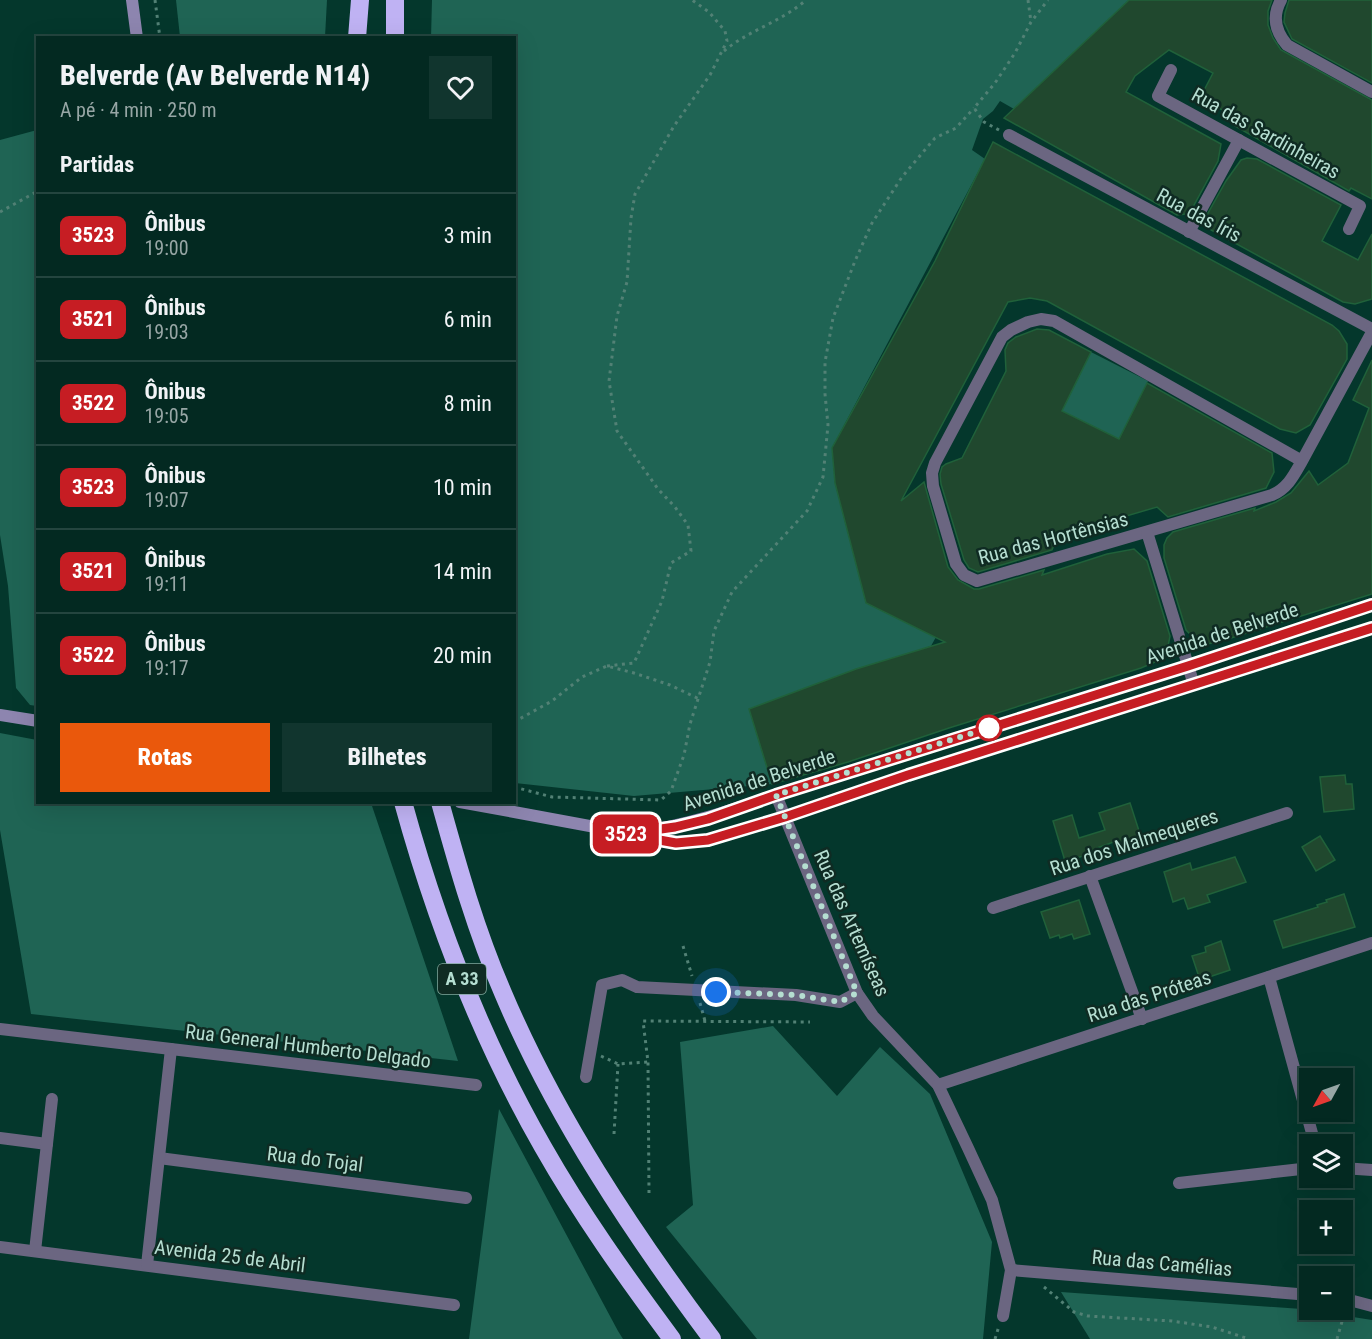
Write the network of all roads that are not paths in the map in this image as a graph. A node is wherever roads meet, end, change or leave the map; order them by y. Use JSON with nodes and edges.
{"nodes":[{"id":1,"x":132,"y":0,"type":"edge"},
{"id":2,"x":360,"y":0,"type":"edge"},
{"id":3,"x":395,"y":0,"type":"edge"},
{"id":4,"x":1281,"y":0,"type":"edge"},
{"id":5,"x":137,"y":36,"type":"edge"},
{"id":6,"x":357,"y":36,"type":"edge"},
{"id":7,"x":395,"y":36,"type":"edge"},
{"id":8,"x":1171,"y":70,"type":"dead end"},
{"id":9,"x":1372,"y":92,"type":"edge"},
{"id":10,"x":1008,"y":135,"type":"road end"},
{"id":11,"x":1239,"y":140,"type":"junction"},
{"id":12,"x":1348,"y":229,"type":"dead end"},
{"id":13,"x":1189,"y":232,"type":"junction"},
{"id":14,"x":1372,"y":331,"type":"edge"},
{"id":15,"x":1302,"y":460,"type":"junction"},
{"id":16,"x":1147,"y":532,"type":"junction"},
{"id":17,"x":1372,"y":605,"type":"edge"},
{"id":18,"x":1372,"y":628,"type":"edge"},
{"id":19,"x":1188,"y":666,"type":"junction"},
{"id":20,"x":1194,"y":685,"type":"junction"},
{"id":21,"x":0,"y":715,"type":"edge"},
{"id":22,"x":36,"y":721,"type":"edge"},
{"id":23,"x":776,"y":795,"type":"junction"},
{"id":24,"x":404,"y":804,"type":"edge"},
{"id":25,"x":441,"y":804,"type":"edge"},
{"id":26,"x":471,"y":804,"type":"edge"},
{"id":27,"x":1287,"y":813,"type":"dead end"},
{"id":28,"x":785,"y":817,"type":"junction"},
{"id":29,"x":626,"y":834,"type":"junction"},
{"id":30,"x":1090,"y":876,"type":"junction"},
{"id":31,"x":993,"y":908,"type":"dead end"},
{"id":32,"x":1372,"y":944,"type":"edge"},
{"id":33,"x":1269,"y":977,"type":"junction"},
{"id":34,"x":857,"y":993,"type":"junction"},
{"id":35,"x":1142,"y":1019,"type":"junction"},
{"id":36,"x":0,"y":1029,"type":"edge"},
{"id":37,"x":171,"y":1050,"type":"junction"},
{"id":38,"x":586,"y":1077,"type":"dead end"},
{"id":39,"x":476,"y":1085,"type":"dead end"},
{"id":40,"x":938,"y":1085,"type":"junction"},
{"id":41,"x":52,"y":1099,"type":"dead end"},
{"id":42,"x":1312,"y":1134,"type":"edge"},
{"id":43,"x":0,"y":1138,"type":"edge"},
{"id":44,"x":46,"y":1144,"type":"junction"},
{"id":45,"x":159,"y":1158,"type":"junction"},
{"id":46,"x":1299,"y":1169,"type":"edge"},
{"id":47,"x":1353,"y":1169,"type":"edge"},
{"id":48,"x":1372,"y":1170,"type":"edge"},
{"id":49,"x":1179,"y":1183,"type":"dead end"},
{"id":50,"x":466,"y":1198,"type":"dead end"},
{"id":51,"x":0,"y":1247,"type":"edge"},
{"id":52,"x":35,"y":1251,"type":"junction"},
{"id":53,"x":147,"y":1265,"type":"junction"},
{"id":54,"x":1011,"y":1270,"type":"junction"},
{"id":55,"x":1299,"y":1294,"type":"edge"},
{"id":56,"x":1353,"y":1300,"type":"edge"},
{"id":57,"x":454,"y":1305,"type":"dead end"},
{"id":58,"x":1372,"y":1305,"type":"edge"},
{"id":59,"x":1002,"y":1316,"type":"dead end"},
{"id":60,"x":672,"y":1339,"type":"edge"},
{"id":61,"x":712,"y":1339,"type":"edge"}],
"edges":[{"from":1,"to":5,"type":"main road"},
{"from":2,"to":6,"type":"highway"},
{"from":3,"to":7,"type":"highway"},
{"from":4,"to":9,"type":"street"},
{"from":8,"to":11,"type":"street","name":"Rua das Sardinheiras"},
{"from":10,"to":13,"type":"street","name":"Rua das Íris"},
{"from":11,"to":12,"type":"street","name":"Rua das Sardinheiras"},
{"from":11,"to":13,"type":"street"},
{"from":13,"to":14,"type":"street","name":"Rua das Íris"},
{"from":14,"to":15,"type":"street"},
{"from":15,"to":16,"type":"street","name":"Rua das Hortênsias"},
{"from":15,"to":16,"type":"street","name":"Rua das Hortênsias"},
{"from":16,"to":19,"type":"street"},
{"from":17,"to":19,"type":"main road","name":"Avenida de Belverde"},
{"from":18,"to":20,"type":"main road","name":"Avenida de Belverde"},
{"from":19,"to":20,"type":"street"},
{"from":19,"to":23,"type":"main road","name":"Avenida de Belverde"},
{"from":20,"to":28,"type":"main road","name":"Avenida de Belverde"},
{"from":21,"to":22,"type":"main road"},
{"from":23,"to":28,"type":"street","name":"Rua das Artemíseas"},
{"from":23,"to":29,"type":"main road","name":"Avenida de Belverde"},
{"from":24,"to":60,"type":"highway","number":"A 33"},
{"from":25,"to":61,"type":"highway","number":"A 33"},
{"from":26,"to":29,"type":"main road"},
{"from":27,"to":30,"type":"street","name":"Rua dos Malmequeres"},
{"from":28,"to":29,"type":"main road","name":"Avenida de Belverde"},
{"from":28,"to":34,"type":"street","name":"Rua das Artemíseas"},
{"from":30,"to":31,"type":"street","name":"Rua dos Malmequeres"},
{"from":30,"to":35,"type":"street"},
{"from":32,"to":33,"type":"street","name":"Rua das Próteas"},
{"from":33,"to":35,"type":"street","name":"Rua das Próteas"},
{"from":33,"to":42,"type":"street"},
{"from":34,"to":38,"type":"street"},
{"from":34,"to":40,"type":"street","name":"Rua das Artemíseas"},
{"from":35,"to":40,"type":"street","name":"Rua das Próteas"},
{"from":36,"to":37,"type":"street"},
{"from":37,"to":39,"type":"street","name":"Rua General Humberto Delgado"},
{"from":37,"to":45,"type":"street","name":"Rua General Humberto Delgado"},
{"from":40,"to":54,"type":"street","name":"Rua das Artemíseas"},
{"from":41,"to":44,"type":"street"},
{"from":43,"to":44,"type":"street"},
{"from":44,"to":52,"type":"street"},
{"from":45,"to":50,"type":"street","name":"Rua do Tojal"},
{"from":45,"to":53,"type":"street","name":"Rua General Humberto Delgado"},
{"from":46,"to":49,"type":"street"},
{"from":47,"to":48,"type":"street"},
{"from":51,"to":52,"type":"street","name":"Avenida 25 de Abril"},
{"from":52,"to":53,"type":"street","name":"Avenida 25 de Abril"},
{"from":53,"to":57,"type":"street","name":"Avenida 25 de Abril"},
{"from":54,"to":55,"type":"street","name":"Rua das Camélias"},
{"from":54,"to":59,"type":"street","name":"Rua das Artemíseas"},
{"from":56,"to":58,"type":"street"}]}
